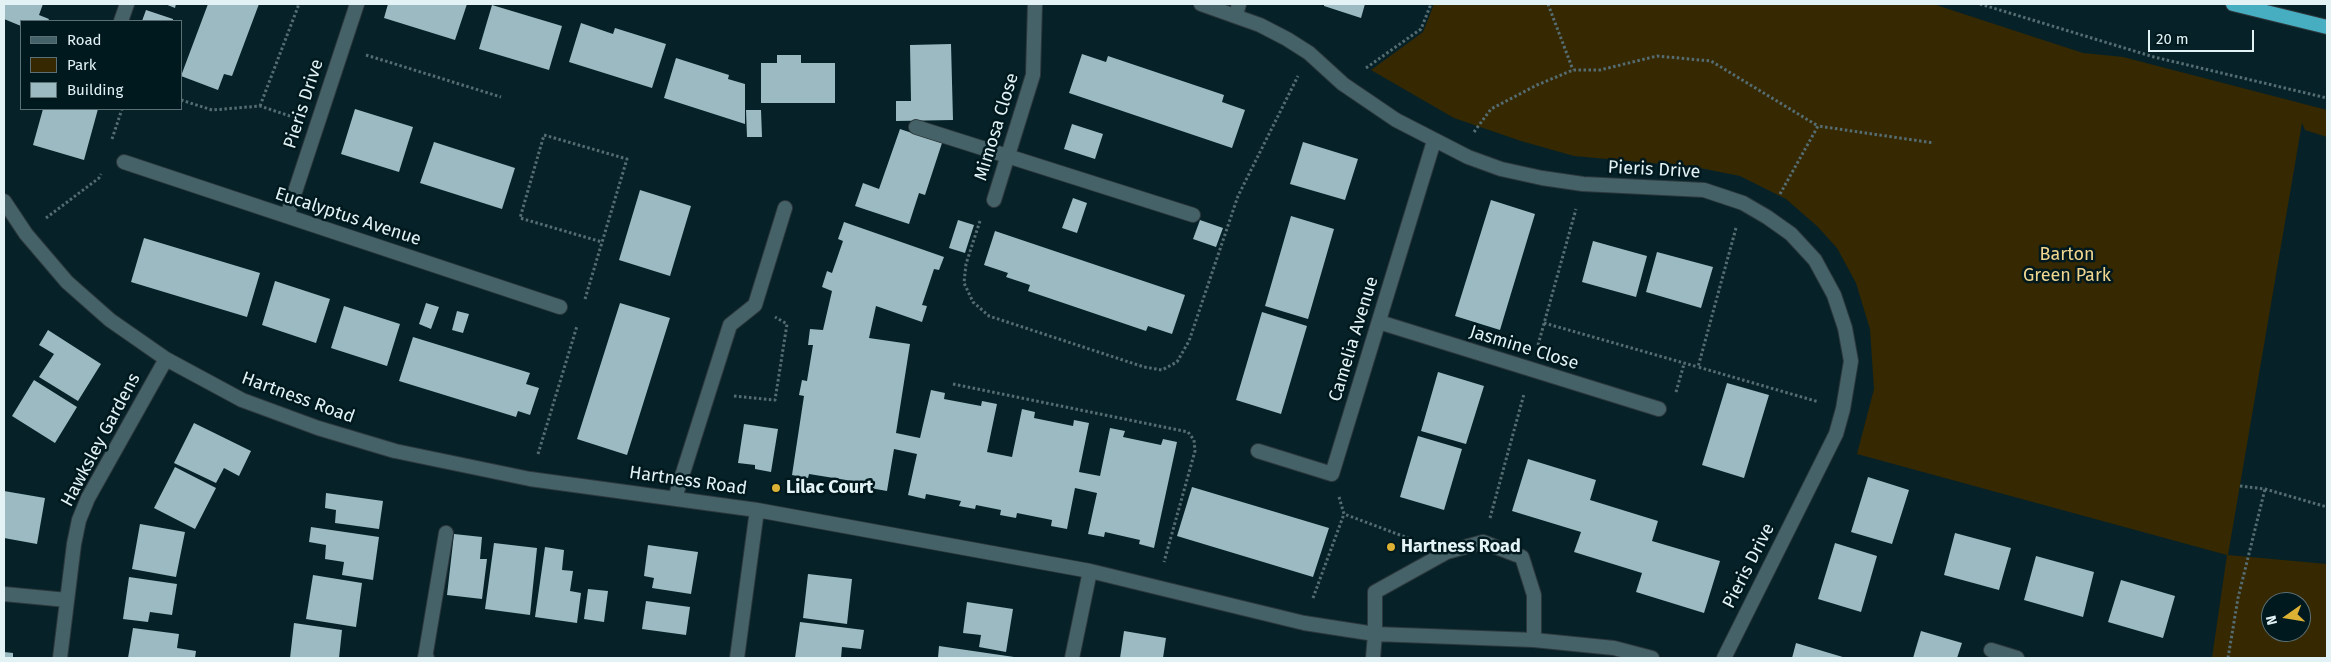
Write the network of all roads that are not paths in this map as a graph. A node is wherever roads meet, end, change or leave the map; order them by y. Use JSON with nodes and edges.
{"nodes":[{"id":1,"x":127,"y":4,"type":"edge"},
{"id":2,"x":357,"y":4,"type":"edge"},
{"id":3,"x":1034,"y":4,"type":"edge"},
{"id":4,"x":1201,"y":4,"type":"edge"},
{"id":5,"x":2233,"y":4,"type":"edge"},
{"id":6,"x":1238,"y":10,"type":"edge"},
{"id":7,"x":121,"y":20,"type":"edge"},
{"id":8,"x":2327,"y":27,"type":"edge"},
{"id":9,"x":916,"y":127,"type":"dead end"},
{"id":10,"x":1434,"y":141,"type":"junction"},
{"id":11,"x":1008,"y":157,"type":"junction"},
{"id":12,"x":124,"y":162,"type":"dead end"},
{"id":13,"x":994,"y":200,"type":"road end"},
{"id":14,"x":4,"y":201,"type":"edge"},
{"id":15,"x":785,"y":208,"type":"dead end"},
{"id":16,"x":1193,"y":215,"type":"dead end"},
{"id":17,"x":287,"y":216,"type":"junction"},
{"id":18,"x":560,"y":306,"type":"dead end"},
{"id":19,"x":1379,"y":322,"type":"junction"},
{"id":20,"x":166,"y":359,"type":"junction"},
{"id":21,"x":1659,"y":409,"type":"dead end"},
{"id":22,"x":1258,"y":450,"type":"dead end"},
{"id":23,"x":675,"y":498,"type":"junction"},
{"id":24,"x":757,"y":510,"type":"junction"},
{"id":25,"x":446,"y":533,"type":"dead end"},
{"id":26,"x":1090,"y":571,"type":"junction"},
{"id":27,"x":4,"y":594,"type":"edge"},
{"id":28,"x":67,"y":600,"type":"junction"},
{"id":29,"x":1376,"y":634,"type":"junction"},
{"id":30,"x":1534,"y":640,"type":"junction"},
{"id":31,"x":1991,"y":650,"type":"dead end"},
{"id":32,"x":60,"y":658,"type":"edge"},
{"id":33,"x":426,"y":658,"type":"edge"},
{"id":34,"x":737,"y":658,"type":"edge"},
{"id":35,"x":1072,"y":658,"type":"edge"},
{"id":36,"x":1373,"y":658,"type":"edge"},
{"id":37,"x":1652,"y":658,"type":"edge"},
{"id":38,"x":1724,"y":658,"type":"edge"},
{"id":39,"x":2017,"y":658,"type":"edge"}],
"edges":[{"from":1,"to":7,"type":"street"},
{"from":2,"to":17,"type":"street","name":"Pieris Drive"},
{"from":3,"to":11,"type":"street","name":"Mimosa Close"},
{"from":4,"to":6,"type":"street","name":"Pieris Drive"},
{"from":5,"to":8,"type":"highway"},
{"from":6,"to":10,"type":"street","name":"Pieris Drive"},
{"from":9,"to":11,"type":"street"},
{"from":10,"to":19,"type":"street","name":"Camelia Avenue"},
{"from":10,"to":38,"type":"street","name":"Pieris Drive"},
{"from":11,"to":13,"type":"street","name":"Mimosa Close"},
{"from":11,"to":16,"type":"street"},
{"from":12,"to":17,"type":"street","name":"Eucalyptus Avenue"},
{"from":14,"to":20,"type":"street","name":"Hartness Road"},
{"from":15,"to":23,"type":"street"},
{"from":17,"to":18,"type":"street","name":"Eucalyptus Avenue"},
{"from":19,"to":21,"type":"street","name":"Jasmine Close"},
{"from":19,"to":22,"type":"street","name":"Camelia Avenue"},
{"from":20,"to":23,"type":"street","name":"Hartness Road"},
{"from":20,"to":28,"type":"street","name":"Hawksley Gardens"},
{"from":23,"to":24,"type":"street","name":"Hartness Road"},
{"from":24,"to":26,"type":"street","name":"Hartness Road"},
{"from":24,"to":34,"type":"street"},
{"from":25,"to":33,"type":"street"},
{"from":26,"to":29,"type":"street","name":"Hartness Road"},
{"from":26,"to":35,"type":"street"},
{"from":27,"to":28,"type":"street"},
{"from":28,"to":32,"type":"street","name":"Hawksley Gardens"},
{"from":29,"to":30,"type":"street","name":"Hartness Road"},
{"from":29,"to":30,"type":"street"},
{"from":29,"to":36,"type":"street"},
{"from":30,"to":37,"type":"street","name":"Hartness Road"},
{"from":31,"to":39,"type":"street"}]}
